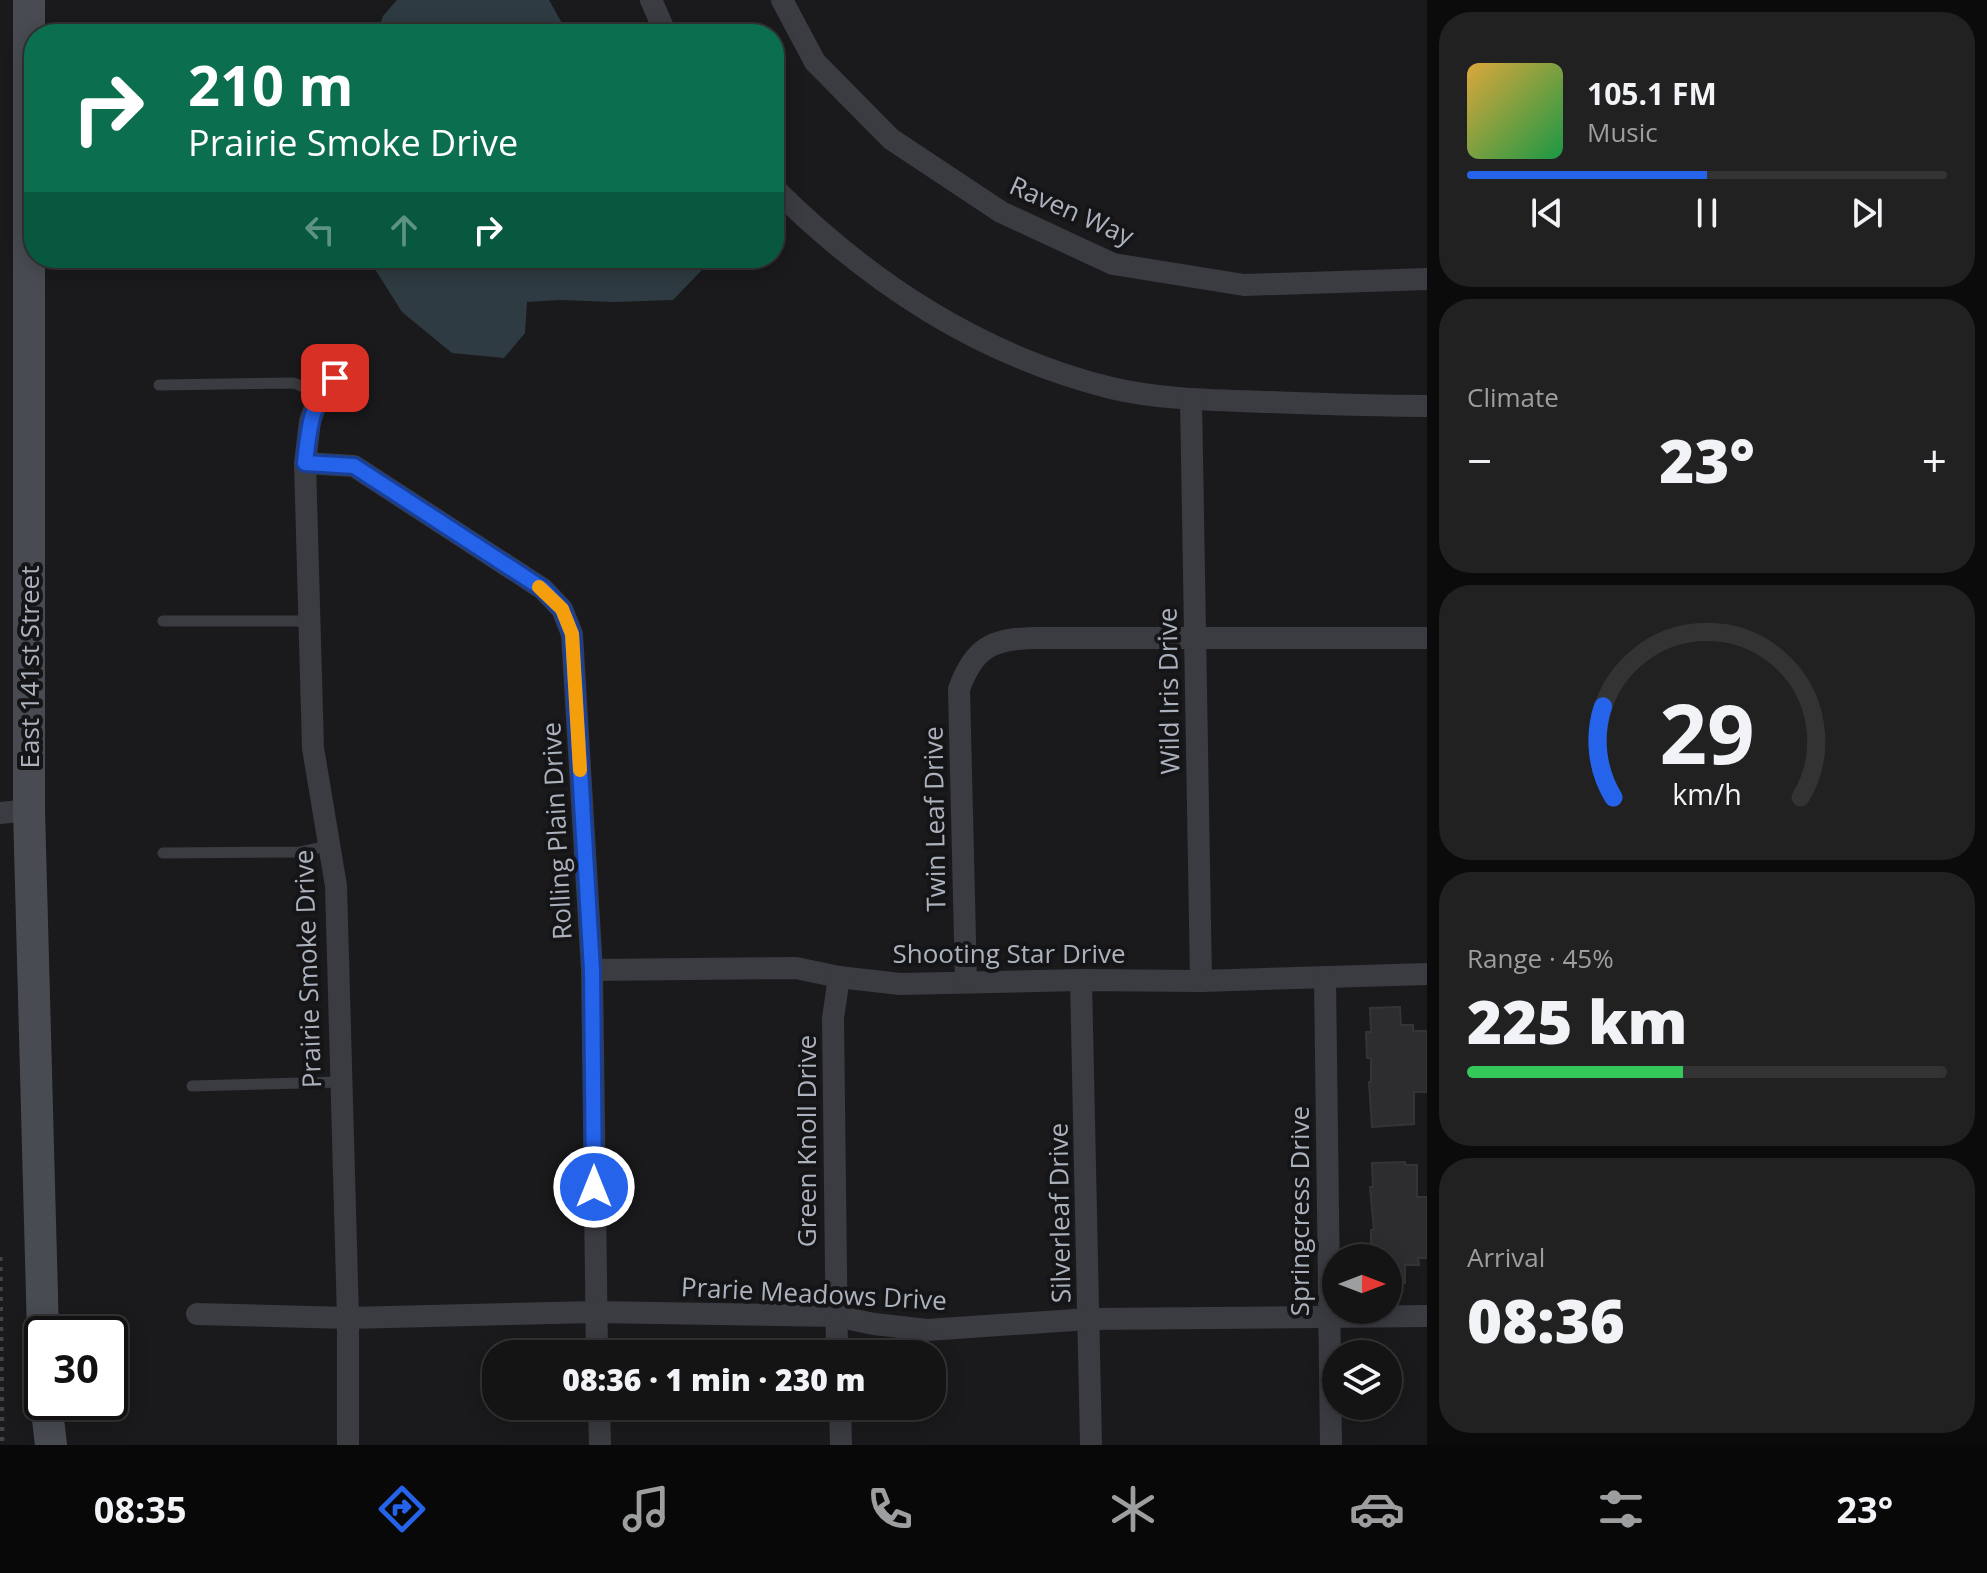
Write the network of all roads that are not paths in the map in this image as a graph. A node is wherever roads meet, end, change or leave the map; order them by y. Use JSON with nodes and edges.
{"nodes":[{"id":1,"x":29,"y":0,"type":"edge"},
{"id":2,"x":651,"y":0,"type":"edge"},
{"id":3,"x":782,"y":0,"type":"edge"},
{"id":4,"x":29,"y":24,"type":"edge"},
{"id":5,"x":662,"y":24,"type":"edge"},
{"id":6,"x":784,"y":197,"type":"edge"},
{"id":7,"x":24,"y":268,"type":"edge"},
{"id":8,"x":1427,"y":279,"type":"edge"},
{"id":9,"x":350,"y":361,"type":"dead end"},
{"id":10,"x":159,"y":385,"type":"dead end"},
{"id":11,"x":320,"y":394,"type":"junction"},
{"id":12,"x":1191,"y":399,"type":"junction"},
{"id":13,"x":1427,"y":406,"type":"edge"},
{"id":14,"x":305,"y":463,"type":"junction"},
{"id":15,"x":163,"y":621,"type":"dead end"},
{"id":16,"x":308,"y":621,"type":"junction"},
{"id":17,"x":1427,"y":638,"type":"edge"},
{"id":18,"x":1195,"y":639,"type":"junction"},
{"id":19,"x":14,"y":811,"type":"edge"},
{"id":20,"x":331,"y":845,"type":"junction"},
{"id":21,"x":163,"y":853,"type":"dead end"},
{"id":22,"x":592,"y":970,"type":"junction"},
{"id":23,"x":1427,"y":974,"type":"edge"},
{"id":24,"x":839,"y":977,"type":"junction"},
{"id":25,"x":1325,"y":977,"type":"junction"},
{"id":26,"x":1081,"y":980,"type":"junction"},
{"id":27,"x":966,"y":981,"type":"junction"},
{"id":28,"x":1201,"y":981,"type":"junction"},
{"id":29,"x":340,"y":1082,"type":"junction"},
{"id":30,"x":192,"y":1086,"type":"dead end"},
{"id":31,"x":1327,"y":1244,"type":"edge"},
{"id":32,"x":595,"y":1312,"type":"junction"},
{"id":33,"x":197,"y":1314,"type":"dead end"},
{"id":34,"x":42,"y":1316,"type":"edge"},
{"id":35,"x":835,"y":1316,"type":"junction"},
{"id":36,"x":1402,"y":1316,"type":"edge"},
{"id":37,"x":1427,"y":1316,"type":"edge"},
{"id":38,"x":1322,"y":1317,"type":"edge"},
{"id":39,"x":348,"y":1318,"type":"junction"},
{"id":40,"x":1089,"y":1319,"type":"junction"},
{"id":41,"x":1327,"y":1324,"type":"edge"},
{"id":42,"x":596,"y":1340,"type":"edge"},
{"id":43,"x":836,"y":1340,"type":"edge"},
{"id":44,"x":48,"y":1420,"type":"edge"},
{"id":45,"x":599,"y":1420,"type":"edge"},
{"id":46,"x":840,"y":1420,"type":"edge"},
{"id":47,"x":51,"y":1445,"type":"edge"},
{"id":48,"x":348,"y":1445,"type":"edge"},
{"id":49,"x":600,"y":1445,"type":"edge"},
{"id":50,"x":841,"y":1445,"type":"edge"},
{"id":51,"x":1091,"y":1445,"type":"edge"},
{"id":52,"x":1331,"y":1445,"type":"edge"}],
"edges":[{"from":1,"to":4,"type":"street","name":"East 141st Street"},
{"from":2,"to":5,"type":"street"},
{"from":3,"to":8,"type":"street","name":"Raven Way"},
{"from":6,"to":12,"type":"street"},
{"from":7,"to":19,"type":"street","name":"East 141st Street"},
{"from":9,"to":11,"type":"street","name":"Prairie Smoke Drive"},
{"from":10,"to":11,"type":"lane"},
{"from":11,"to":14,"type":"street","name":"Prairie Smoke Drive"},
{"from":12,"to":13,"type":"street"},
{"from":12,"to":18,"type":"street","name":"Wild Iris Drive"},
{"from":14,"to":16,"type":"street","name":"Prairie Smoke Drive"},
{"from":14,"to":22,"type":"street","name":"Rolling Plain Drive"},
{"from":15,"to":16,"type":"lane"},
{"from":16,"to":20,"type":"street","name":"Prairie Smoke Drive"},
{"from":17,"to":18,"type":"street"},
{"from":18,"to":27,"type":"street","name":"Twin Leaf Drive"},
{"from":18,"to":28,"type":"street","name":"Wild Iris Drive"},
{"from":19,"to":34,"type":"street","name":"East 141st Street"},
{"from":20,"to":21,"type":"lane"},
{"from":20,"to":29,"type":"street","name":"Prairie Smoke Drive"},
{"from":22,"to":24,"type":"street","name":"Shooting Star Drive"},
{"from":22,"to":32,"type":"street","name":"Rolling Plain Drive"},
{"from":23,"to":25,"type":"street","name":"Shooting Star Drive"},
{"from":24,"to":27,"type":"street","name":"Shooting Star Drive"},
{"from":24,"to":35,"type":"street","name":"Green Knoll Drive"},
{"from":25,"to":28,"type":"street","name":"Shooting Star Drive"},
{"from":25,"to":31,"type":"street","name":"Springcress Drive"},
{"from":26,"to":27,"type":"street","name":"Shooting Star Drive"},
{"from":26,"to":28,"type":"street","name":"Shooting Star Drive"},
{"from":26,"to":40,"type":"street","name":"Silverleaf Drive"},
{"from":29,"to":30,"type":"lane"},
{"from":29,"to":39,"type":"street","name":"Prairie Smoke Drive"},
{"from":32,"to":35,"type":"street","name":"Prarie Meadows Drive"},
{"from":32,"to":39,"type":"street","name":"Prarie Meadows Drive"},
{"from":32,"to":42,"type":"street","name":"Rolling Plain Drive"},
{"from":33,"to":39,"type":"street","name":"Prarie Meadows Drive"},
{"from":35,"to":40,"type":"street","name":"Prarie Meadows Drive"},
{"from":35,"to":43,"type":"street","name":"Green Knoll Drive"},
{"from":36,"to":37,"type":"street","name":"Prarie Meadows Drive"},
{"from":38,"to":40,"type":"street","name":"Prarie Meadows Drive"},
{"from":39,"to":48,"type":"street","name":"Prairie Smoke Drive"},
{"from":40,"to":51,"type":"street","name":"Silverleaf Drive"},
{"from":41,"to":52,"type":"street","name":"Springcress Drive"},
{"from":44,"to":47,"type":"street"},
{"from":45,"to":49,"type":"street"},
{"from":46,"to":50,"type":"street"}]}
